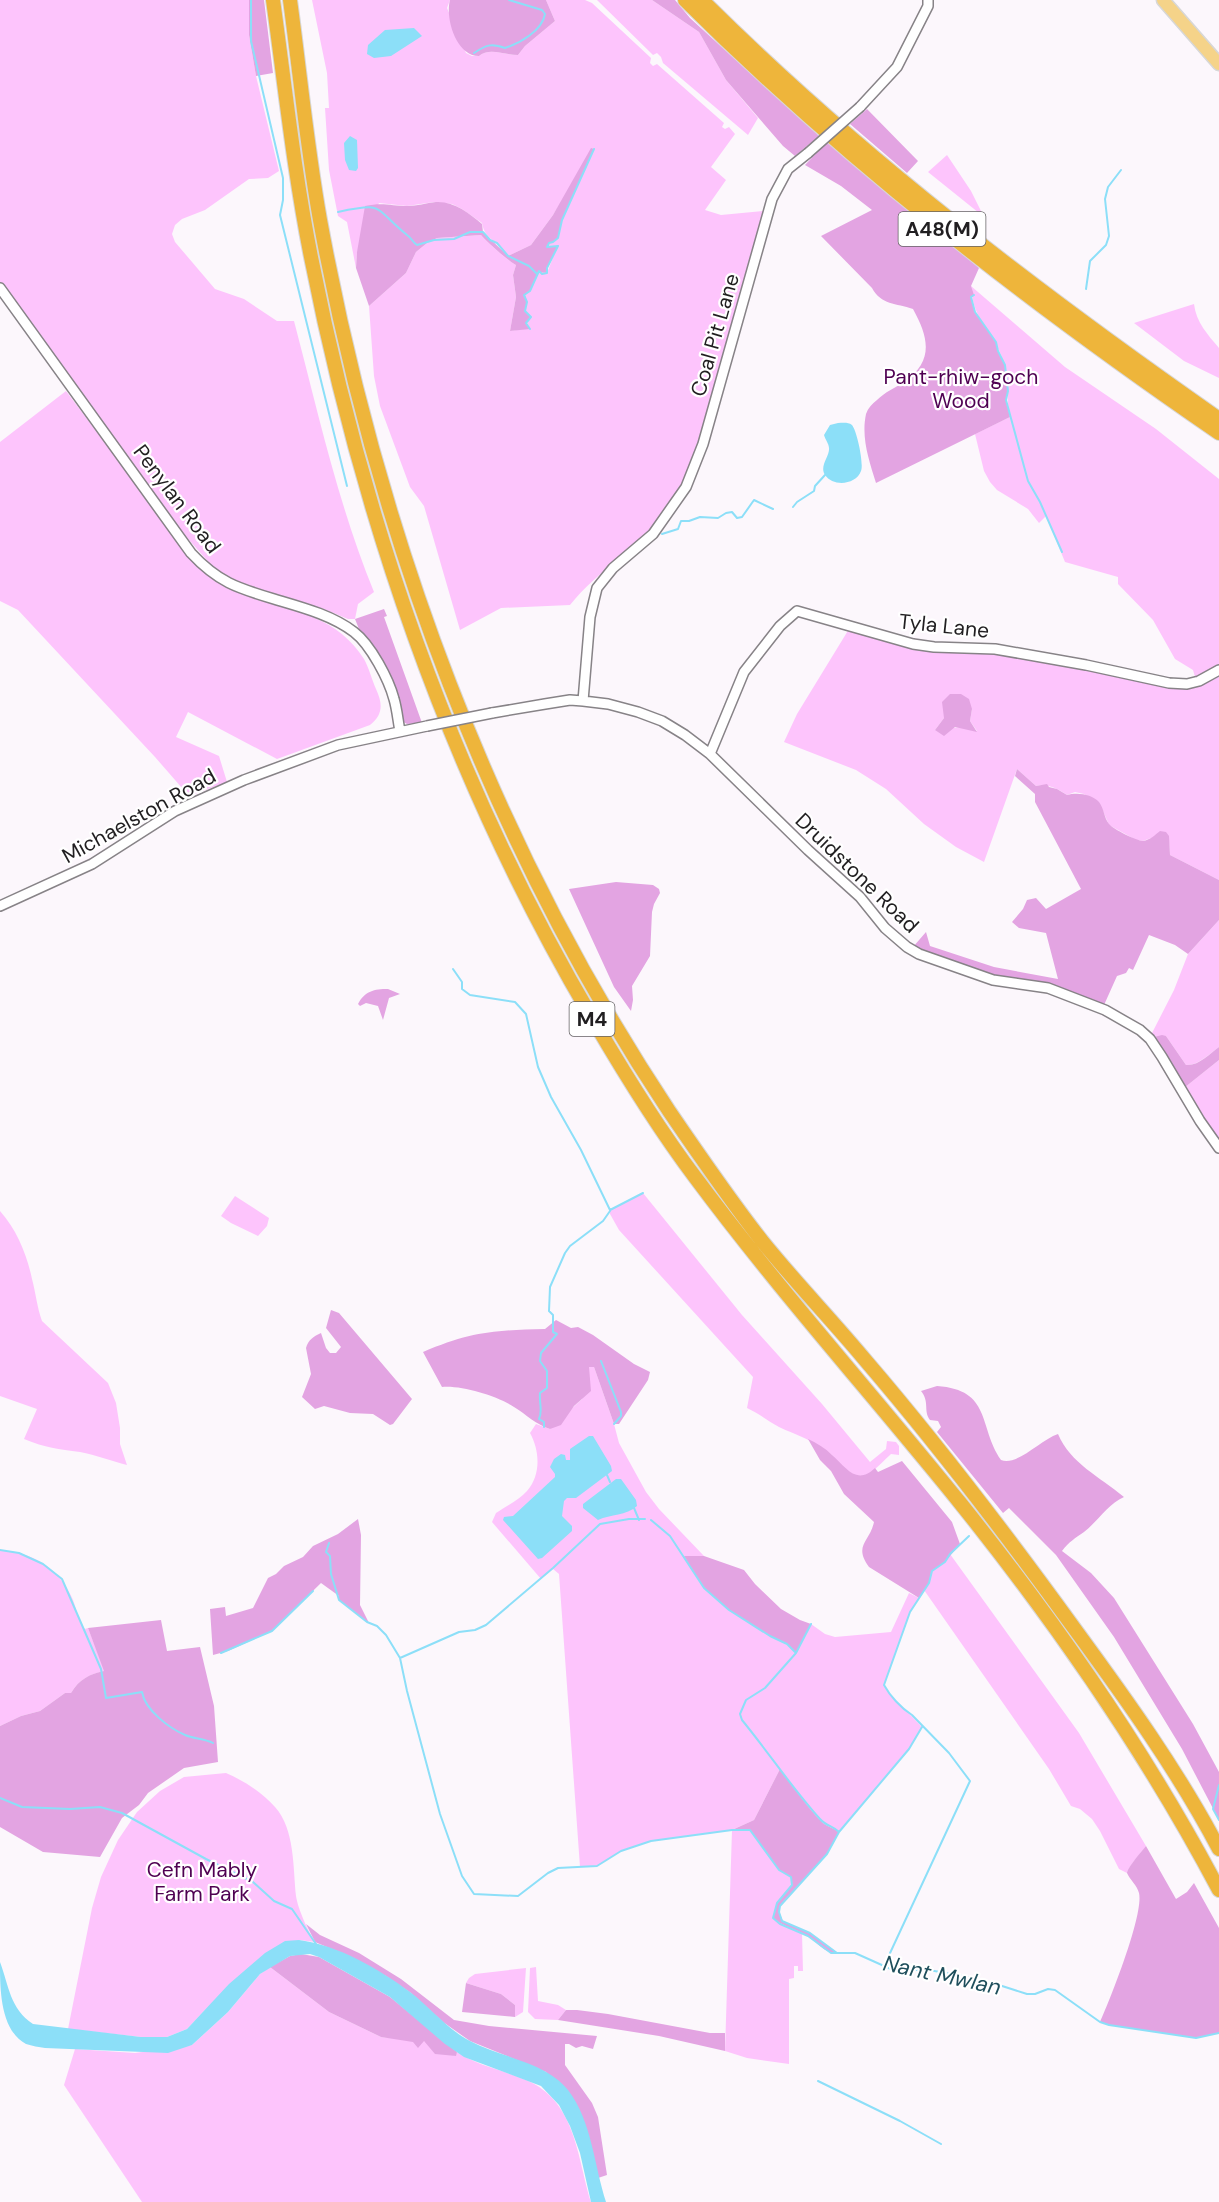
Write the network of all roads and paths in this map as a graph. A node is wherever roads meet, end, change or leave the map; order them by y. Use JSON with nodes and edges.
{"nodes":[{"id":1,"x":273,"y":0,"type":"edge"},
{"id":2,"x":290,"y":0,"type":"edge"},
{"id":3,"x":686,"y":0,"type":"edge"},
{"id":4,"x":702,"y":0,"type":"edge"},
{"id":5,"x":928,"y":0,"type":"edge"},
{"id":6,"x":1163,"y":0,"type":"edge"},
{"id":7,"x":1219,"y":64,"type":"edge"},
{"id":8,"x":0,"y":288,"type":"edge"},
{"id":9,"x":1219,"y":419,"type":"edge"},
{"id":10,"x":1219,"y":433,"type":"edge"},
{"id":11,"x":1219,"y":670,"type":"edge"},
{"id":12,"x":583,"y":701,"type":"junction"},
{"id":13,"x":400,"y":731,"type":"junction"},
{"id":14,"x":710,"y":754,"type":"junction"},
{"id":15,"x":0,"y":906,"type":"edge"},
{"id":16,"x":1219,"y":1148,"type":"edge"},
{"id":17,"x":1219,"y":1849,"type":"edge"},
{"id":18,"x":1219,"y":1890,"type":"edge"}],
"edges":[{"from":1,"to":18,"type":"highway","number":"M4"},
{"from":2,"to":17,"type":"highway","number":"M4"},
{"from":3,"to":10,"type":"highway","number":"A48(M)"},
{"from":4,"to":9,"type":"highway","number":"A48(M)"},
{"from":5,"to":12,"type":"street","name":"Coal Pit Lane","bridge":true},
{"from":6,"to":7,"type":"main road"},
{"from":8,"to":13,"type":"street","name":"Penylan Road"},
{"from":11,"to":14,"type":"street","name":"Tyla Lane"},
{"from":12,"to":13,"type":"street","name":"Druidstone Road","bridge":true},
{"from":12,"to":14,"type":"street","name":"Druidstone Road"},
{"from":13,"to":15,"type":"street","name":"Michaelston Road"},
{"from":14,"to":16,"type":"street","name":"Druidstone Road"}]}
